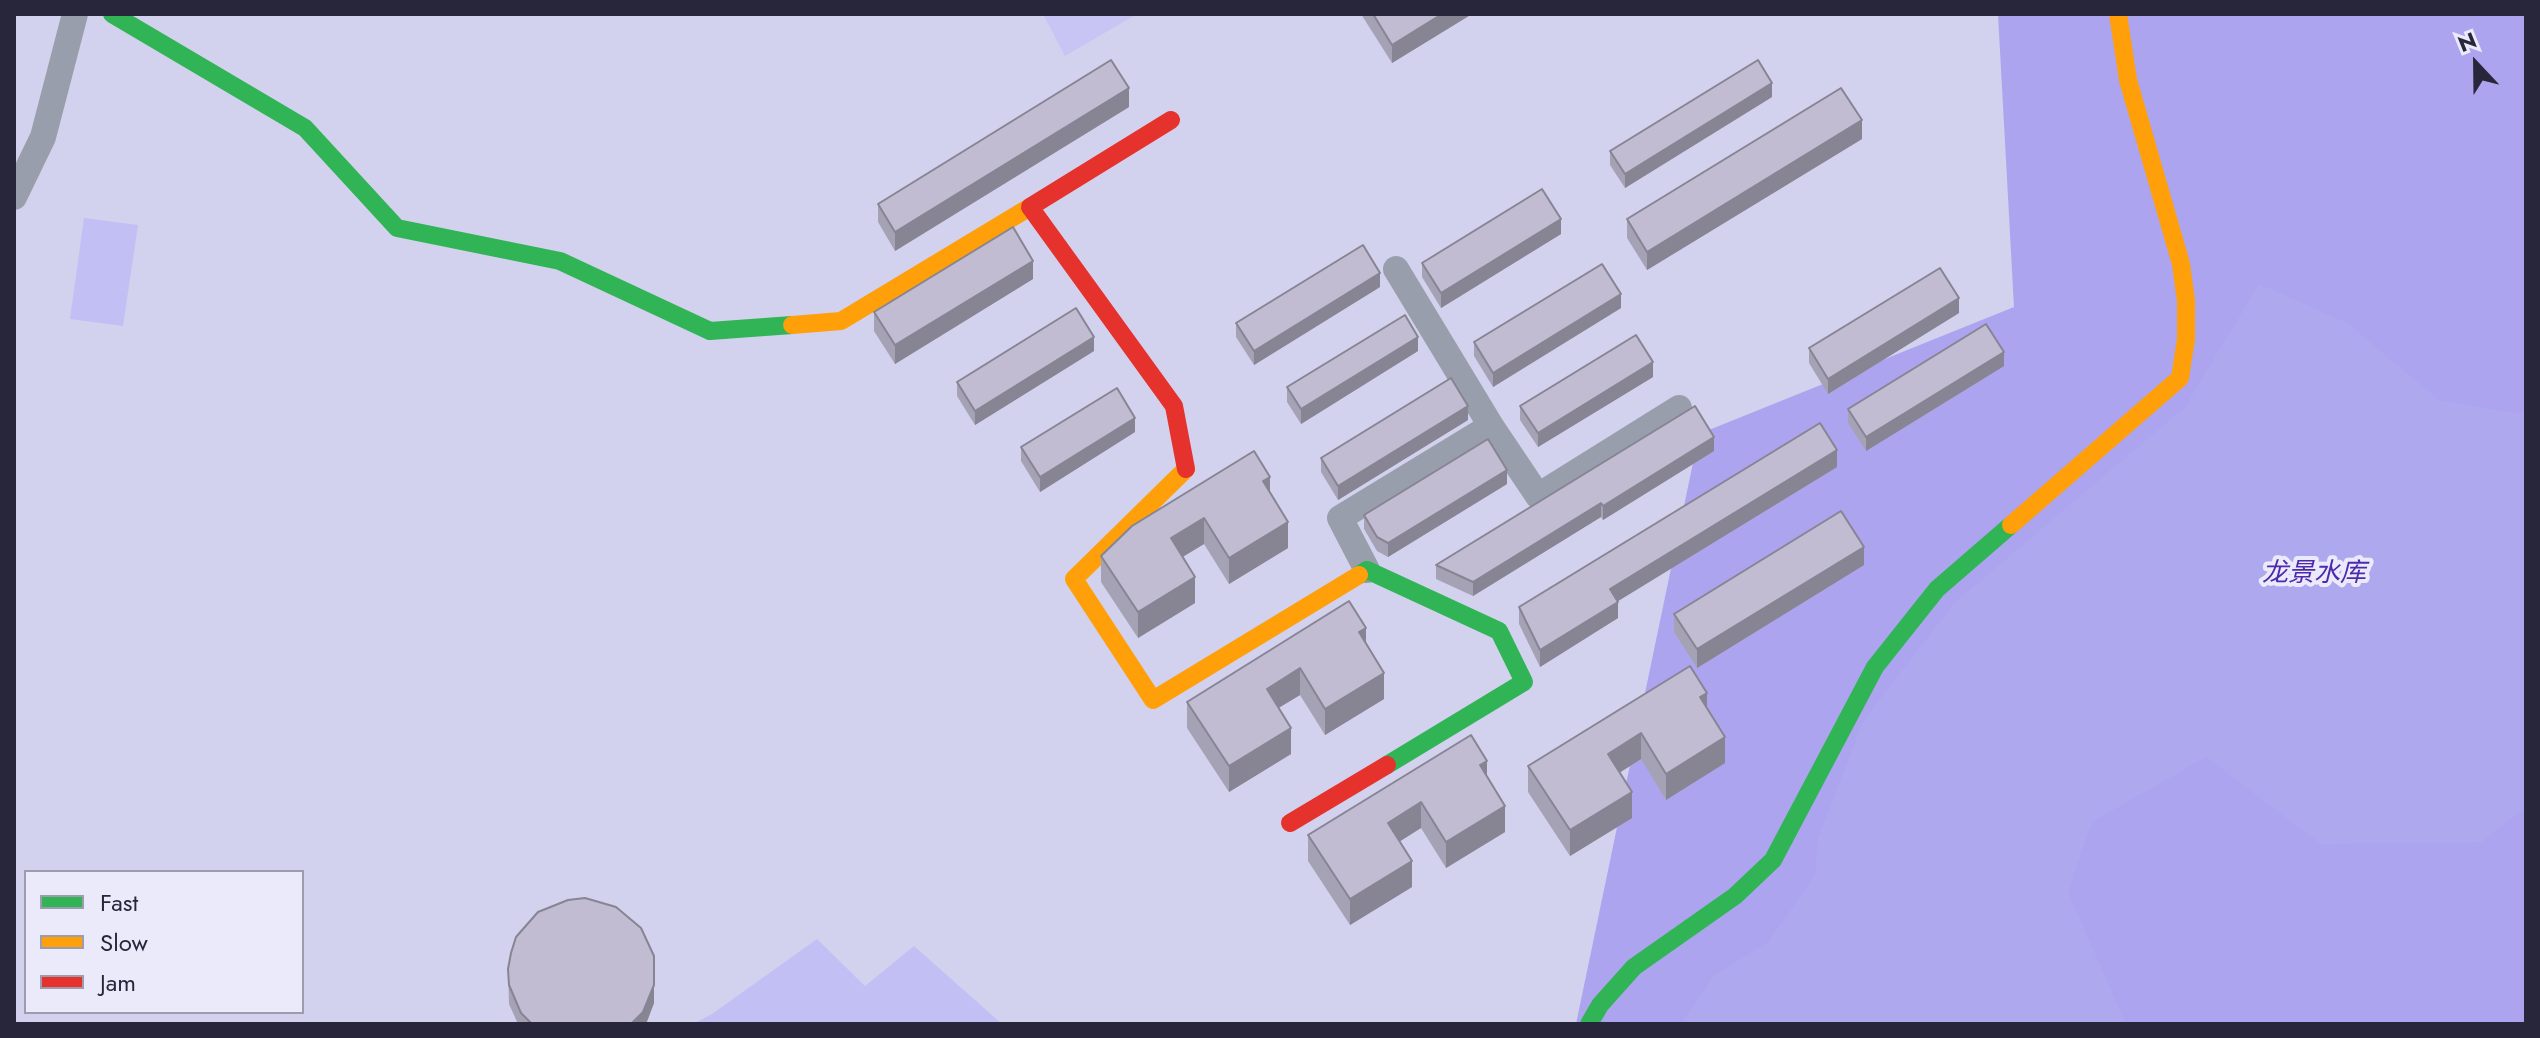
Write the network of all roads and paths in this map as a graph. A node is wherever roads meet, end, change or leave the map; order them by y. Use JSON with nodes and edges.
{"nodes":[{"id":1,"x":75,"y":14,"type":"edge"},
{"id":2,"x":112,"y":14,"type":"edge"},
{"id":3,"x":2118,"y":14,"type":"edge"},
{"id":4,"x":1171,"y":120,"type":"dead end"},
{"id":5,"x":14,"y":197,"type":"edge"},
{"id":6,"x":1030,"y":207,"type":"junction"},
{"id":7,"x":1396,"y":269,"type":"dead end"},
{"id":8,"x":1679,"y":408,"type":"dead end"},
{"id":9,"x":1491,"y":426,"type":"junction"},
{"id":10,"x":1367,"y":570,"type":"junction"},
{"id":11,"x":1290,"y":823,"type":"dead end"},
{"id":12,"x":1589,"y":1024,"type":"edge"}],
"edges":[{"from":1,"to":5,"type":"street"},
{"from":2,"to":6,"type":"street"},
{"from":3,"to":12,"type":"street"},
{"from":4,"to":6,"type":"street"},
{"from":6,"to":10,"type":"street"},
{"from":7,"to":9,"type":"street"},
{"from":8,"to":9,"type":"street"},
{"from":9,"to":10,"type":"street"},
{"from":10,"to":11,"type":"street"}]}
